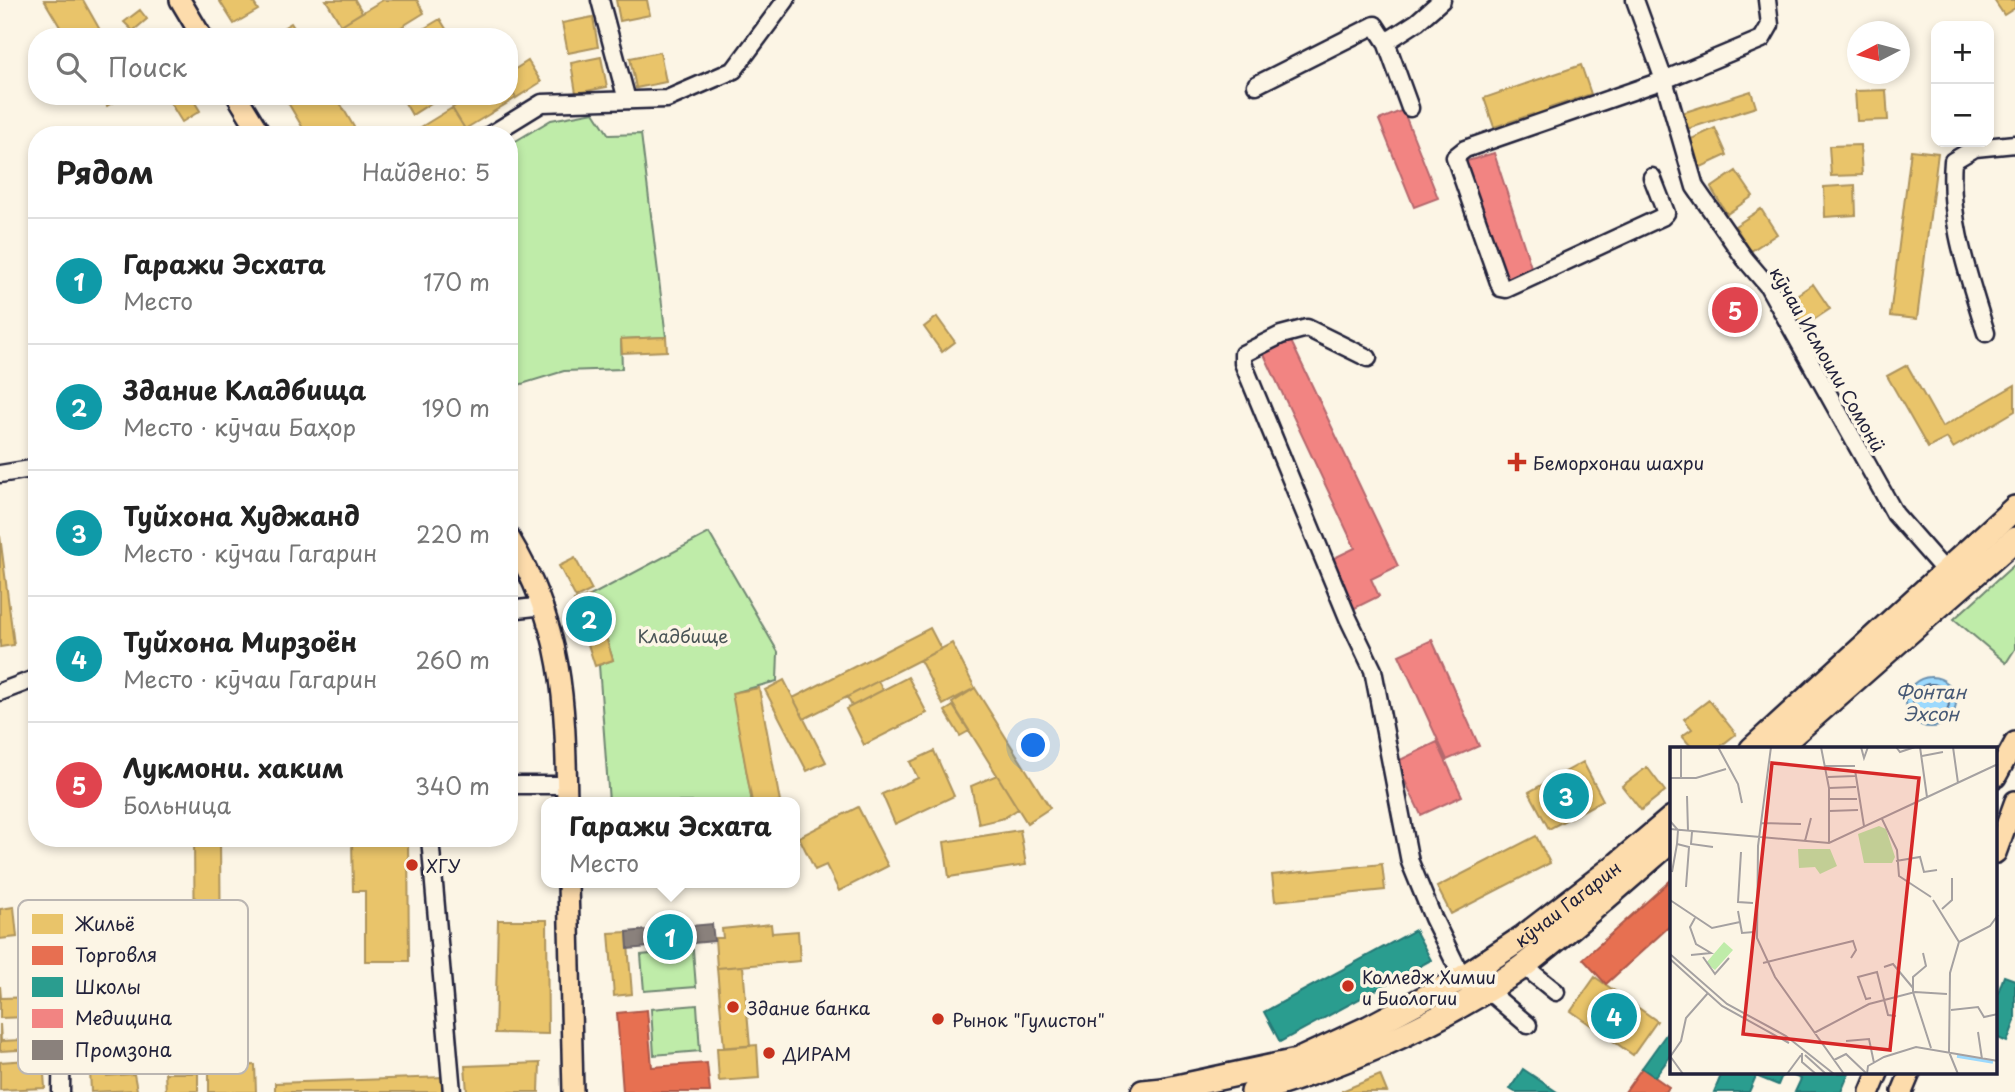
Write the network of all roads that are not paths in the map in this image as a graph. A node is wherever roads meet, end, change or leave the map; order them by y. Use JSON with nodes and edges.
{"nodes":[{"id":1,"x":180,"y":0,"type":"edge"},
{"id":2,"x":600,"y":0,"type":"edge"},
{"id":3,"x":786,"y":0,"type":"edge"},
{"id":4,"x":1442,"y":0,"type":"edge"},
{"id":5,"x":1635,"y":0,"type":"edge"},
{"id":6,"x":1767,"y":0,"type":"edge"},
{"id":7,"x":197,"y":28,"type":"edge"},
{"id":8,"x":1386,"y":42,"type":"junction"},
{"id":9,"x":1664,"y":80,"type":"junction"},
{"id":10,"x":1256,"y":85,"type":"dead end"},
{"id":11,"x":627,"y":100,"type":"junction"},
{"id":12,"x":243,"y":105,"type":"edge"},
{"id":13,"x":1410,"y":108,"type":"dead end"},
{"id":14,"x":255,"y":126,"type":"edge"},
{"id":15,"x":505,"y":126,"type":"edge"},
{"id":16,"x":2015,"y":144,"type":"edge"},
{"id":17,"x":1652,"y":177,"type":"dead end"},
{"id":18,"x":1986,"y":333,"type":"dead end"},
{"id":19,"x":1368,"y":358,"type":"dead end"},
{"id":20,"x":0,"y":474,"type":"edge"},
{"id":21,"x":28,"y":474,"type":"edge"},
{"id":22,"x":2015,"y":508,"type":"edge"},
{"id":23,"x":2015,"y":539,"type":"edge"},
{"id":24,"x":518,"y":551,"type":"edge"},
{"id":25,"x":1952,"y":579,"type":"junction"},
{"id":26,"x":544,"y":606,"type":"junction"},
{"id":27,"x":518,"y":609,"type":"edge"},
{"id":28,"x":28,"y":681,"type":"edge"},
{"id":29,"x":0,"y":692,"type":"edge"},
{"id":30,"x":2015,"y":742,"type":"edge"},
{"id":31,"x":1754,"y":747,"type":"edge"},
{"id":32,"x":1778,"y":747,"type":"edge"},
{"id":33,"x":1997,"y":774,"type":"edge"},
{"id":34,"x":518,"y":786,"type":"edge"},
{"id":35,"x":566,"y":793,"type":"edge"},
{"id":36,"x":2015,"y":802,"type":"edge"},
{"id":37,"x":1670,"y":820,"type":"edge"},
{"id":38,"x":1670,"y":842,"type":"edge"},
{"id":39,"x":431,"y":847,"type":"edge"},
{"id":40,"x":1997,"y":850,"type":"edge"},
{"id":41,"x":568,"y":888,"type":"edge"},
{"id":42,"x":1524,"y":965,"type":"junction"},
{"id":43,"x":1462,"y":978,"type":"junction"},
{"id":44,"x":1556,"y":992,"type":"dead end"},
{"id":45,"x":1480,"y":994,"type":"junction"},
{"id":46,"x":1528,"y":1025,"type":"dead end"},
{"id":47,"x":61,"y":1074,"type":"edge"},
{"id":48,"x":1878,"y":1074,"type":"edge"},
{"id":49,"x":1910,"y":1074,"type":"edge"},
{"id":50,"x":61,"y":1092,"type":"edge"},
{"id":51,"x":452,"y":1092,"type":"edge"},
{"id":52,"x":573,"y":1092,"type":"edge"},
{"id":53,"x":1143,"y":1092,"type":"edge"},
{"id":54,"x":1253,"y":1092,"type":"edge"},
{"id":55,"x":1870,"y":1092,"type":"edge"},
{"id":56,"x":1902,"y":1092,"type":"edge"}],
"edges":[{"from":1,"to":7,"type":"main road"},
{"from":2,"to":11,"type":"street"},
{"from":3,"to":11,"type":"street"},
{"from":4,"to":8,"type":"street"},
{"from":5,"to":9,"type":"street","name":"кӯчаи Исмоили Сомонӣ"},
{"from":6,"to":9,"type":"street"},
{"from":8,"to":10,"type":"street"},
{"from":8,"to":13,"type":"street"},
{"from":9,"to":17,"type":"street"},
{"from":9,"to":25,"type":"street","name":"кӯчаи Исмоили Сомонӣ"},
{"from":11,"to":15,"type":"street"},
{"from":12,"to":14,"type":"main road"},
{"from":16,"to":18,"type":"street"},
{"from":19,"to":43,"type":"street"},
{"from":20,"to":21,"type":"street"},
{"from":22,"to":25,"type":"highway"},
{"from":23,"to":25,"type":"highway"},
{"from":24,"to":26,"type":"main road"},
{"from":25,"to":31,"type":"highway"},
{"from":25,"to":32,"type":"highway"},
{"from":26,"to":27,"type":"street"},
{"from":26,"to":35,"type":"main road"},
{"from":28,"to":29,"type":"street"},
{"from":30,"to":33,"type":"main road"},
{"from":34,"to":35,"type":"street"},
{"from":36,"to":40,"type":"main road"},
{"from":37,"to":43,"type":"highway","name":"кӯчаи Гагарин"},
{"from":38,"to":42,"type":"highway","name":"кӯчаи Гагарин"},
{"from":39,"to":51,"type":"street"},
{"from":41,"to":52,"type":"main road"},
{"from":42,"to":44,"type":"street"},
{"from":42,"to":45,"type":"highway","name":"кӯчаи Гагарин"},
{"from":43,"to":45,"type":"street"},
{"from":43,"to":53,"type":"highway","name":"кӯчаи Гагарин"},
{"from":45,"to":46,"type":"street"},
{"from":45,"to":54,"type":"highway","name":"кӯчаи Гагарин"},
{"from":47,"to":50,"type":"street"},
{"from":48,"to":55,"type":"main road"},
{"from":49,"to":56,"type":"main road"}]}
